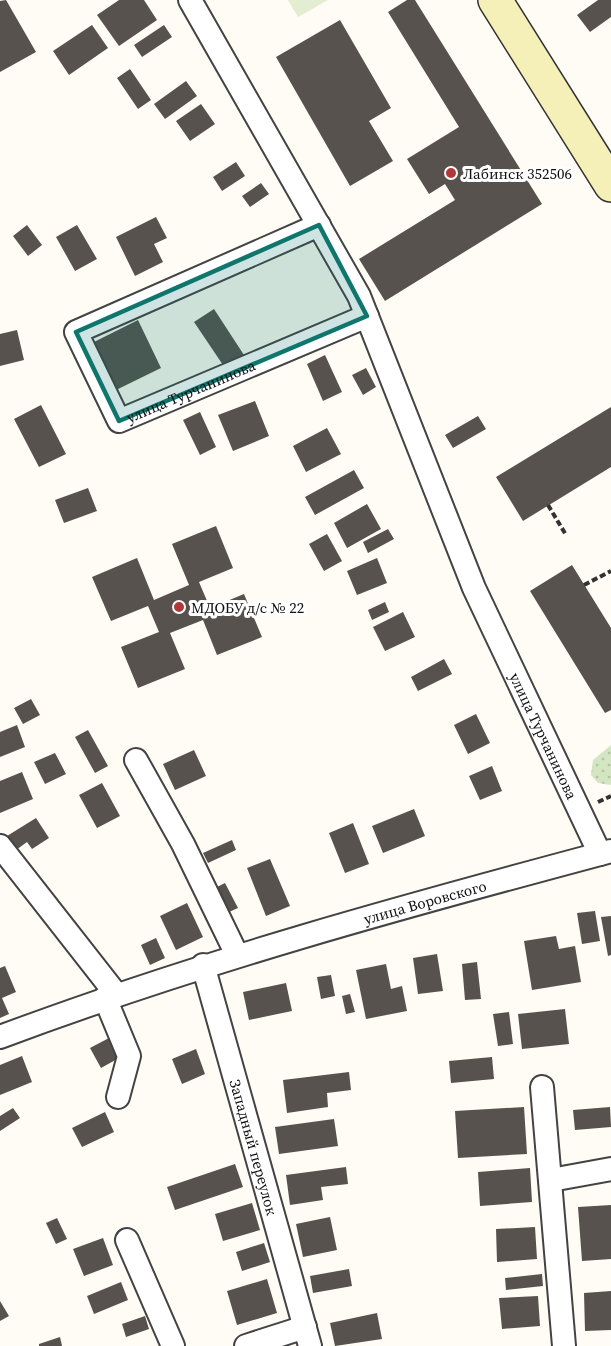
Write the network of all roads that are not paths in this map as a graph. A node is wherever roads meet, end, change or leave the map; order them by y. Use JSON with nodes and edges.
{"nodes":[{"id":1,"x":190,"y":0,"type":"edge"},
{"id":2,"x":495,"y":0,"type":"edge"},
{"id":3,"x":611,"y":185,"type":"edge"},
{"id":4,"x":319,"y":225,"type":"junction"},
{"id":5,"x":367,"y":316,"type":"junction"},
{"id":6,"x":136,"y":760,"type":"dead end"},
{"id":7,"x":0,"y":846,"type":"edge"},
{"id":8,"x":605,"y":852,"type":"edge"},
{"id":9,"x":237,"y":955,"type":"junction"},
{"id":10,"x":203,"y":965,"type":"junction"},
{"id":11,"x":110,"y":996,"type":"junction"},
{"id":12,"x":0,"y":1037,"type":"edge"},
{"id":13,"x":542,"y":1087,"type":"dead end"},
{"id":14,"x":118,"y":1096,"type":"dead end"},
{"id":15,"x":611,"y":1168,"type":"edge"},
{"id":16,"x":551,"y":1180,"type":"junction"},
{"id":17,"x":127,"y":1240,"type":"dead end"},
{"id":18,"x":307,"y":1337,"type":"edge"},
{"id":19,"x":173,"y":1346,"type":"edge"},
{"id":20,"x":246,"y":1346,"type":"edge"},
{"id":21,"x":564,"y":1346,"type":"edge"}],
"edges":[{"from":1,"to":4,"type":"street","name":"улица Турчанинова"},
{"from":2,"to":3,"type":"street"},
{"from":4,"to":5,"type":"street","name":"улица Турчанинова"},
{"from":4,"to":5,"type":"street","name":"улица Турчанинова"},
{"from":5,"to":8,"type":"street","name":"улица Турчанинова"},
{"from":6,"to":9,"type":"street"},
{"from":7,"to":11,"type":"street"},
{"from":8,"to":9,"type":"street","name":"улица Воровского"},
{"from":9,"to":10,"type":"street","name":"улица Воровского"},
{"from":10,"to":11,"type":"street","name":"улица Воровского"},
{"from":10,"to":18,"type":"street","name":"Западный переулок"},
{"from":11,"to":12,"type":"street","name":"улица Воровского"},
{"from":11,"to":14,"type":"street"},
{"from":13,"to":16,"type":"street"},
{"from":15,"to":16,"type":"street"},
{"from":16,"to":21,"type":"street"},
{"from":17,"to":19,"type":"street"},
{"from":18,"to":20,"type":"street","name":"Западный переулок"}]}
